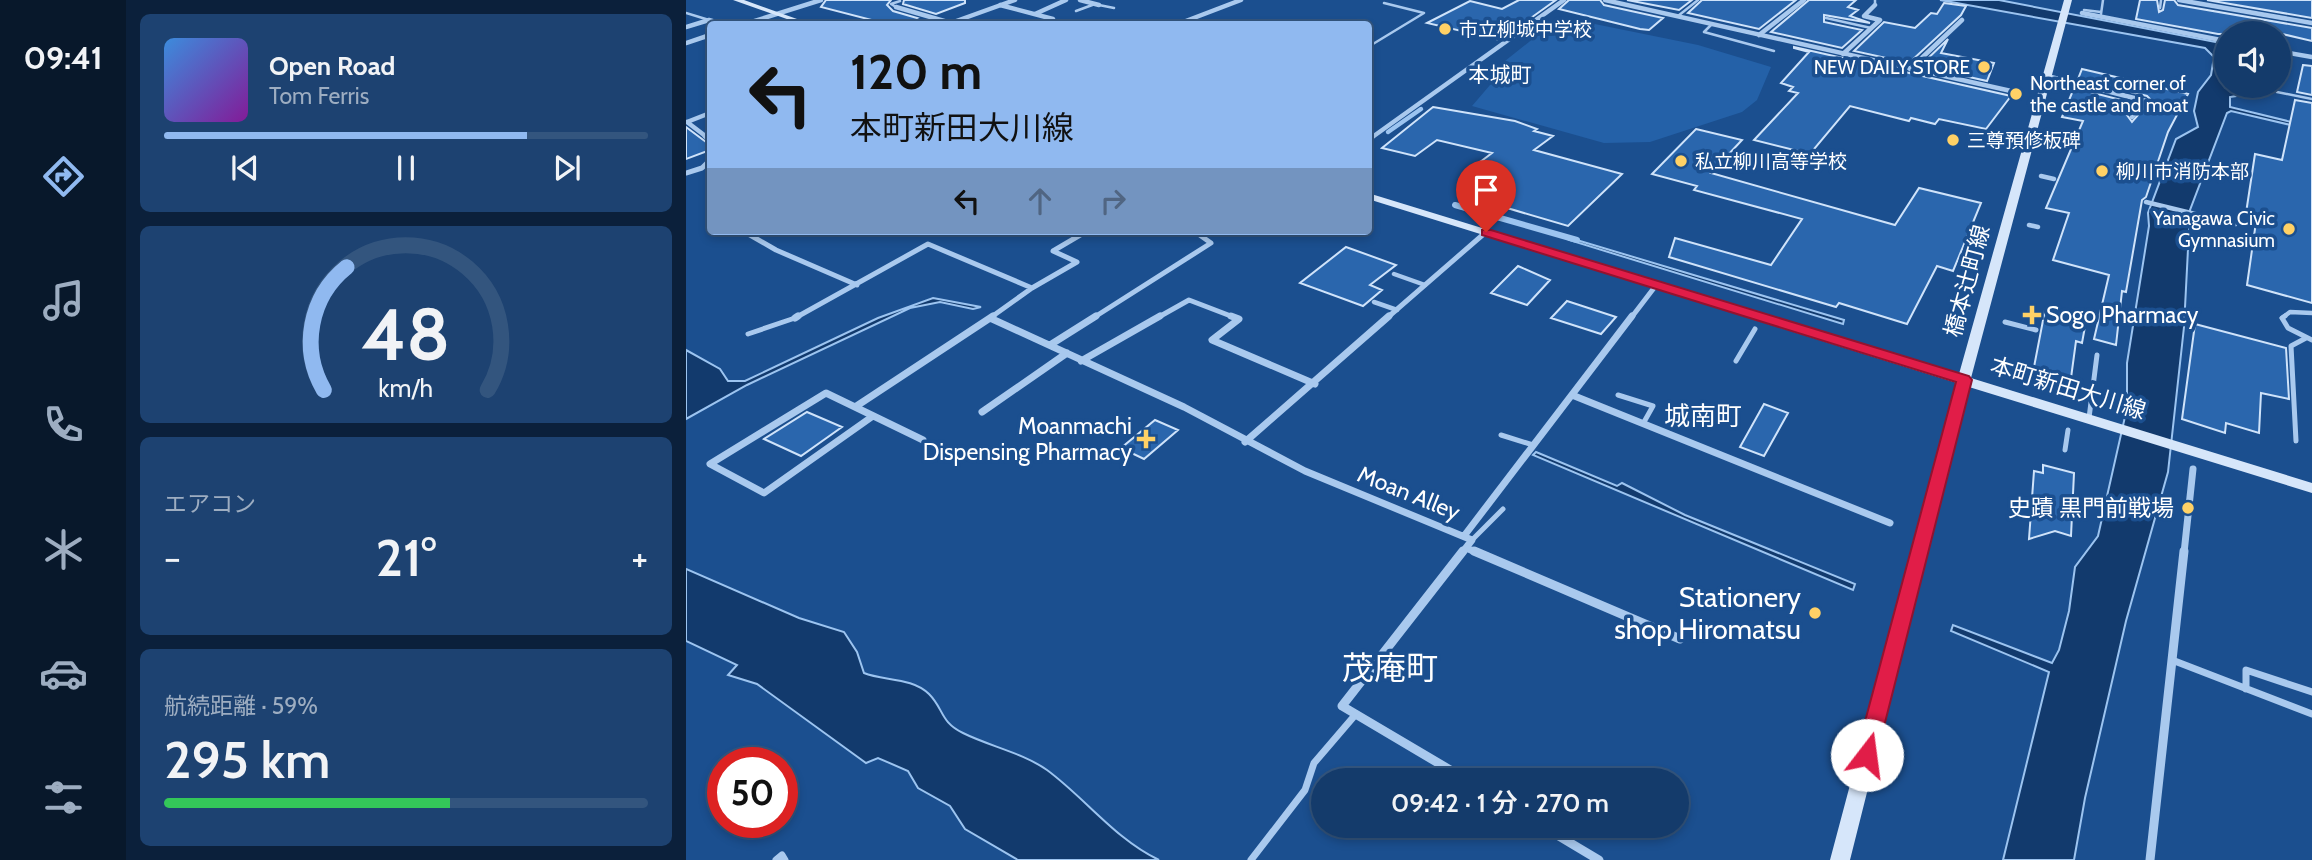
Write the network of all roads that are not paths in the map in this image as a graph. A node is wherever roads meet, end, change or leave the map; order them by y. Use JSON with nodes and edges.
{"nodes":[{"id":1,"x":737,"y":0,"type":"edge"},
{"id":2,"x":821,"y":0,"type":"edge"},
{"id":3,"x":1015,"y":0,"type":"edge"},
{"id":4,"x":1066,"y":0,"type":"edge"},
{"id":5,"x":1080,"y":0,"type":"edge"},
{"id":6,"x":1241,"y":0,"type":"edge"},
{"id":7,"x":1564,"y":0,"type":"edge"},
{"id":8,"x":1605,"y":0,"type":"edge"},
{"id":9,"x":1640,"y":0,"type":"edge"},
{"id":10,"x":1698,"y":0,"type":"edge"},
{"id":11,"x":1804,"y":0,"type":"edge"},
{"id":12,"x":2068,"y":0,"type":"edge"},
{"id":13,"x":2103,"y":0,"type":"edge"},
{"id":14,"x":2161,"y":0,"type":"edge"},
{"id":15,"x":2179,"y":0,"type":"edge"},
{"id":16,"x":900,"y":1,"type":"edge"},
{"id":17,"x":1097,"y":3,"type":"edge"},
{"id":18,"x":1384,"y":3,"type":"dead end"},
{"id":19,"x":1875,"y":3,"type":"edge"},
{"id":20,"x":1000,"y":5,"type":"junction"},
{"id":21,"x":1631,"y":6,"type":"junction"},
{"id":22,"x":896,"y":7,"type":"joint"},
{"id":23,"x":1114,"y":8,"type":"dead end"},
{"id":24,"x":2160,"y":8,"type":"dead end"},
{"id":25,"x":1076,"y":11,"type":"dead end"},
{"id":26,"x":2083,"y":11,"type":"joint"},
{"id":27,"x":686,"y":13,"type":"edge"},
{"id":28,"x":1035,"y":14,"type":"junction"},
{"id":29,"x":777,"y":16,"type":"junction"},
{"id":30,"x":1678,"y":16,"type":"junction"},
{"id":31,"x":1826,"y":18,"type":"dead end"},
{"id":32,"x":709,"y":20,"type":"junction"},
{"id":33,"x":1962,"y":20,"type":"dead end"},
{"id":34,"x":712,"y":21,"type":"edge"},
{"id":35,"x":757,"y":21,"type":"edge"},
{"id":36,"x":794,"y":21,"type":"edge"},
{"id":37,"x":945,"y":21,"type":"edge"},
{"id":38,"x":957,"y":21,"type":"edge"},
{"id":39,"x":1054,"y":21,"type":"edge"},
{"id":40,"x":1186,"y":21,"type":"edge"},
{"id":41,"x":2312,"y":23,"type":"edge"},
{"id":42,"x":1712,"y":24,"type":"junction"},
{"id":43,"x":686,"y":27,"type":"edge"},
{"id":44,"x":1871,"y":28,"type":"junction"},
{"id":45,"x":1759,"y":34,"type":"junction"},
{"id":46,"x":707,"y":37,"type":"edge"},
{"id":47,"x":2214,"y":38,"type":"edge"},
{"id":48,"x":686,"y":43,"type":"edge"},
{"id":49,"x":1372,"y":45,"type":"edge"},
{"id":50,"x":1774,"y":51,"type":"dead end"},
{"id":51,"x":2291,"y":53,"type":"edge"},
{"id":52,"x":1843,"y":54,"type":"junction"},
{"id":53,"x":2312,"y":57,"type":"edge"},
{"id":54,"x":1910,"y":69,"type":"junction"},
{"id":55,"x":2047,"y":75,"type":"junction"},
{"id":56,"x":2020,"y":93,"type":"dead end"},
{"id":57,"x":2291,"y":95,"type":"edge"},
{"id":58,"x":2312,"y":99,"type":"edge"},
{"id":59,"x":707,"y":114,"type":"edge"},
{"id":60,"x":2132,"y":117,"type":"dead end"},
{"id":61,"x":687,"y":122,"type":"edge"},
{"id":62,"x":1372,"y":136,"type":"edge"},
{"id":63,"x":707,"y":138,"type":"edge"},
{"id":64,"x":707,"y":163,"type":"edge"},
{"id":65,"x":686,"y":173,"type":"edge"},
{"id":66,"x":2041,"y":176,"type":"dead end"},
{"id":67,"x":2054,"y":180,"type":"dead end"},
{"id":68,"x":1372,"y":197,"type":"edge"},
{"id":69,"x":2148,"y":202,"type":"dead end"},
{"id":70,"x":2029,"y":225,"type":"dead end"},
{"id":71,"x":2236,"y":225,"type":"dead end"},
{"id":72,"x":2038,"y":227,"type":"dead end"},
{"id":73,"x":1486,"y":232,"type":"junction"},
{"id":74,"x":750,"y":235,"type":"edge"},
{"id":75,"x":1080,"y":235,"type":"edge"},
{"id":76,"x":1200,"y":235,"type":"edge"},
{"id":77,"x":1394,"y":274,"type":"dead end"},
{"id":78,"x":1657,"y":284,"type":"junction"},
{"id":79,"x":857,"y":285,"type":"junction"},
{"id":80,"x":1425,"y":285,"type":"junction"},
{"id":81,"x":1032,"y":288,"type":"junction"},
{"id":82,"x":1374,"y":302,"type":"dead end"},
{"id":83,"x":1397,"y":310,"type":"junction"},
{"id":84,"x":2312,"y":313,"type":"edge"},
{"id":85,"x":795,"y":318,"type":"joint"},
{"id":86,"x":990,"y":318,"type":"junction"},
{"id":87,"x":2005,"y":322,"type":"dead end"},
{"id":88,"x":1755,"y":329,"type":"dead end"},
{"id":89,"x":2036,"y":330,"type":"dead end"},
{"id":90,"x":748,"y":334,"type":"dead end"},
{"id":91,"x":2309,"y":339,"type":"edge"},
{"id":92,"x":1050,"y":345,"type":"junction"},
{"id":93,"x":1067,"y":353,"type":"junction"},
{"id":94,"x":2097,"y":355,"type":"dead end"},
{"id":95,"x":1081,"y":361,"type":"junction"},
{"id":96,"x":1737,"y":361,"type":"dead end"},
{"id":97,"x":1964,"y":380,"type":"junction"},
{"id":98,"x":1315,"y":384,"type":"junction"},
{"id":99,"x":1572,"y":395,"type":"junction"},
{"id":100,"x":1618,"y":395,"type":"dead end"},
{"id":101,"x":855,"y":407,"type":"junction"},
{"id":102,"x":982,"y":412,"type":"dead end"},
{"id":103,"x":873,"y":416,"type":"junction"},
{"id":104,"x":2089,"y":418,"type":"junction"},
{"id":105,"x":1644,"y":422,"type":"junction"},
{"id":106,"x":2068,"y":430,"type":"dead end"},
{"id":107,"x":1501,"y":435,"type":"dead end"},
{"id":108,"x":923,"y":440,"type":"dead end"},
{"id":109,"x":2296,"y":441,"type":"dead end"},
{"id":110,"x":1245,"y":442,"type":"junction"},
{"id":111,"x":1533,"y":445,"type":"junction"},
{"id":112,"x":2065,"y":450,"type":"dead end"},
{"id":113,"x":2193,"y":469,"type":"dead end"},
{"id":114,"x":2312,"y":488,"type":"edge"},
{"id":115,"x":1503,"y":509,"type":"dead end"},
{"id":116,"x":1890,"y":523,"type":"dead end"},
{"id":117,"x":1467,"y":541,"type":"junction"},
{"id":118,"x":1680,"y":639,"type":"dead end"},
{"id":119,"x":2172,"y":660,"type":"junction"},
{"id":120,"x":2246,"y":689,"type":"junction"},
{"id":121,"x":2312,"y":692,"type":"edge"},
{"id":122,"x":1356,"y":714,"type":"junction"},
{"id":123,"x":2312,"y":714,"type":"edge"},
{"id":124,"x":1447,"y":768,"type":"edge"},
{"id":125,"x":1562,"y":838,"type":"edge"},
{"id":126,"x":2151,"y":859,"type":"edge"},
{"id":127,"x":776,"y":860,"type":"edge"},
{"id":128,"x":785,"y":860,"type":"edge"},
{"id":129,"x":1251,"y":860,"type":"edge"},
{"id":130,"x":1599,"y":860,"type":"edge"},
{"id":131,"x":1840,"y":860,"type":"edge"}],
"edges":[{"from":1,"to":29,"type":"main road"},
{"from":2,"to":29,"type":"street"},
{"from":3,"to":20,"type":"street"},
{"from":4,"to":28,"type":"street"},
{"from":5,"to":17,"type":"street"},
{"from":6,"to":40,"type":"street"},
{"from":7,"to":62,"type":"street"},
{"from":8,"to":21,"type":"street"},
{"from":9,"to":21,"type":"street"},
{"from":10,"to":30,"type":"lane"},
{"from":11,"to":45,"type":"street"},
{"from":12,"to":55,"type":"main road","name":"橋本辻町線"},
{"from":13,"to":26,"type":"lane"},
{"from":14,"to":24,"type":"lane"},
{"from":15,"to":41,"type":"street"},
{"from":16,"to":22,"type":"lane"},
{"from":17,"to":23,"type":"lane"},
{"from":17,"to":25,"type":"lane"},
{"from":18,"to":49,"type":"lane"},
{"from":19,"to":44,"type":"street"},
{"from":20,"to":28,"type":"street"},
{"from":20,"to":38,"type":"street"},
{"from":21,"to":30,"type":"street"},
{"from":22,"to":37,"type":"street"},
{"from":26,"to":47,"type":"street"},
{"from":27,"to":32,"type":"lane"},
{"from":28,"to":39,"type":"street"},
{"from":29,"to":35,"type":"street"},
{"from":29,"to":36,"type":"main road"},
{"from":30,"to":42,"type":"street"},
{"from":31,"to":44,"type":"lane"},
{"from":32,"to":34,"type":"street"},
{"from":32,"to":43,"type":"street"},
{"from":33,"to":54,"type":"street"},
{"from":42,"to":45,"type":"street"},
{"from":42,"to":50,"type":"lane"},
{"from":44,"to":52,"type":"street"},
{"from":45,"to":52,"type":"street"},
{"from":46,"to":48,"type":"street"},
{"from":51,"to":53,"type":"street"},
{"from":52,"to":54,"type":"street"},
{"from":54,"to":56,"type":"street"},
{"from":55,"to":60,"type":"street"},
{"from":55,"to":97,"type":"main road","name":"橋本辻町線"},
{"from":57,"to":58,"type":"lane"},
{"from":59,"to":61,"type":"street"},
{"from":61,"to":63,"type":"street"},
{"from":64,"to":65,"type":"street"},
{"from":66,"to":67,"type":"lane"},
{"from":68,"to":73,"type":"main road","name":"本町新田大川線"},
{"from":69,"to":71,"type":"lane"},
{"from":70,"to":72,"type":"lane"},
{"from":73,"to":78,"type":"main road","name":"本町新田大川線"},
{"from":73,"to":80,"type":"street"},
{"from":74,"to":79,"type":"street"},
{"from":75,"to":81,"type":"street"},
{"from":76,"to":92,"type":"street"},
{"from":77,"to":80,"type":"lane"},
{"from":78,"to":97,"type":"main road","name":"本町新田大川線"},
{"from":78,"to":99,"type":"street"},
{"from":79,"to":81,"type":"street"},
{"from":79,"to":85,"type":"street"},
{"from":80,"to":83,"type":"street"},
{"from":81,"to":86,"type":"street"},
{"from":82,"to":83,"type":"lane"},
{"from":83,"to":98,"type":"street"},
{"from":84,"to":91,"type":"lane"},
{"from":85,"to":90,"type":"lane"},
{"from":86,"to":92,"type":"street","name":"Moan Alley"},
{"from":86,"to":101,"type":"street"},
{"from":87,"to":89,"type":"lane"},
{"from":88,"to":96,"type":"lane"},
{"from":91,"to":109,"type":"lane"},
{"from":92,"to":93,"type":"street","name":"Moan Alley"},
{"from":93,"to":95,"type":"street","name":"Moan Alley"},
{"from":93,"to":102,"type":"street"},
{"from":94,"to":104,"type":"lane"},
{"from":95,"to":98,"type":"street"},
{"from":95,"to":110,"type":"street","name":"Moan Alley"},
{"from":97,"to":104,"type":"main road","name":"本町新田大川線"},
{"from":97,"to":131,"type":"main road","name":"橋本辻町線"},
{"from":98,"to":110,"type":"street"},
{"from":99,"to":105,"type":"street"},
{"from":99,"to":111,"type":"street"},
{"from":100,"to":105,"type":"lane"},
{"from":101,"to":103,"type":"street"},
{"from":101,"to":103,"type":"street"},
{"from":103,"to":108,"type":"street"},
{"from":104,"to":114,"type":"main road","name":"本町新田大川線"},
{"from":105,"to":116,"type":"street"},
{"from":106,"to":112,"type":"lane"},
{"from":107,"to":111,"type":"lane"},
{"from":110,"to":117,"type":"street","name":"Moan Alley"},
{"from":111,"to":117,"type":"street"},
{"from":113,"to":119,"type":"street"},
{"from":115,"to":117,"type":"lane"},
{"from":117,"to":118,"type":"street"},
{"from":117,"to":122,"type":"street","name":"Moan Alley"},
{"from":119,"to":120,"type":"lane"},
{"from":119,"to":126,"type":"street"},
{"from":120,"to":121,"type":"lane"},
{"from":120,"to":123,"type":"lane"},
{"from":122,"to":124,"type":"street"},
{"from":122,"to":129,"type":"lane"},
{"from":125,"to":130,"type":"street"},
{"from":127,"to":128,"type":"lane"}]}
